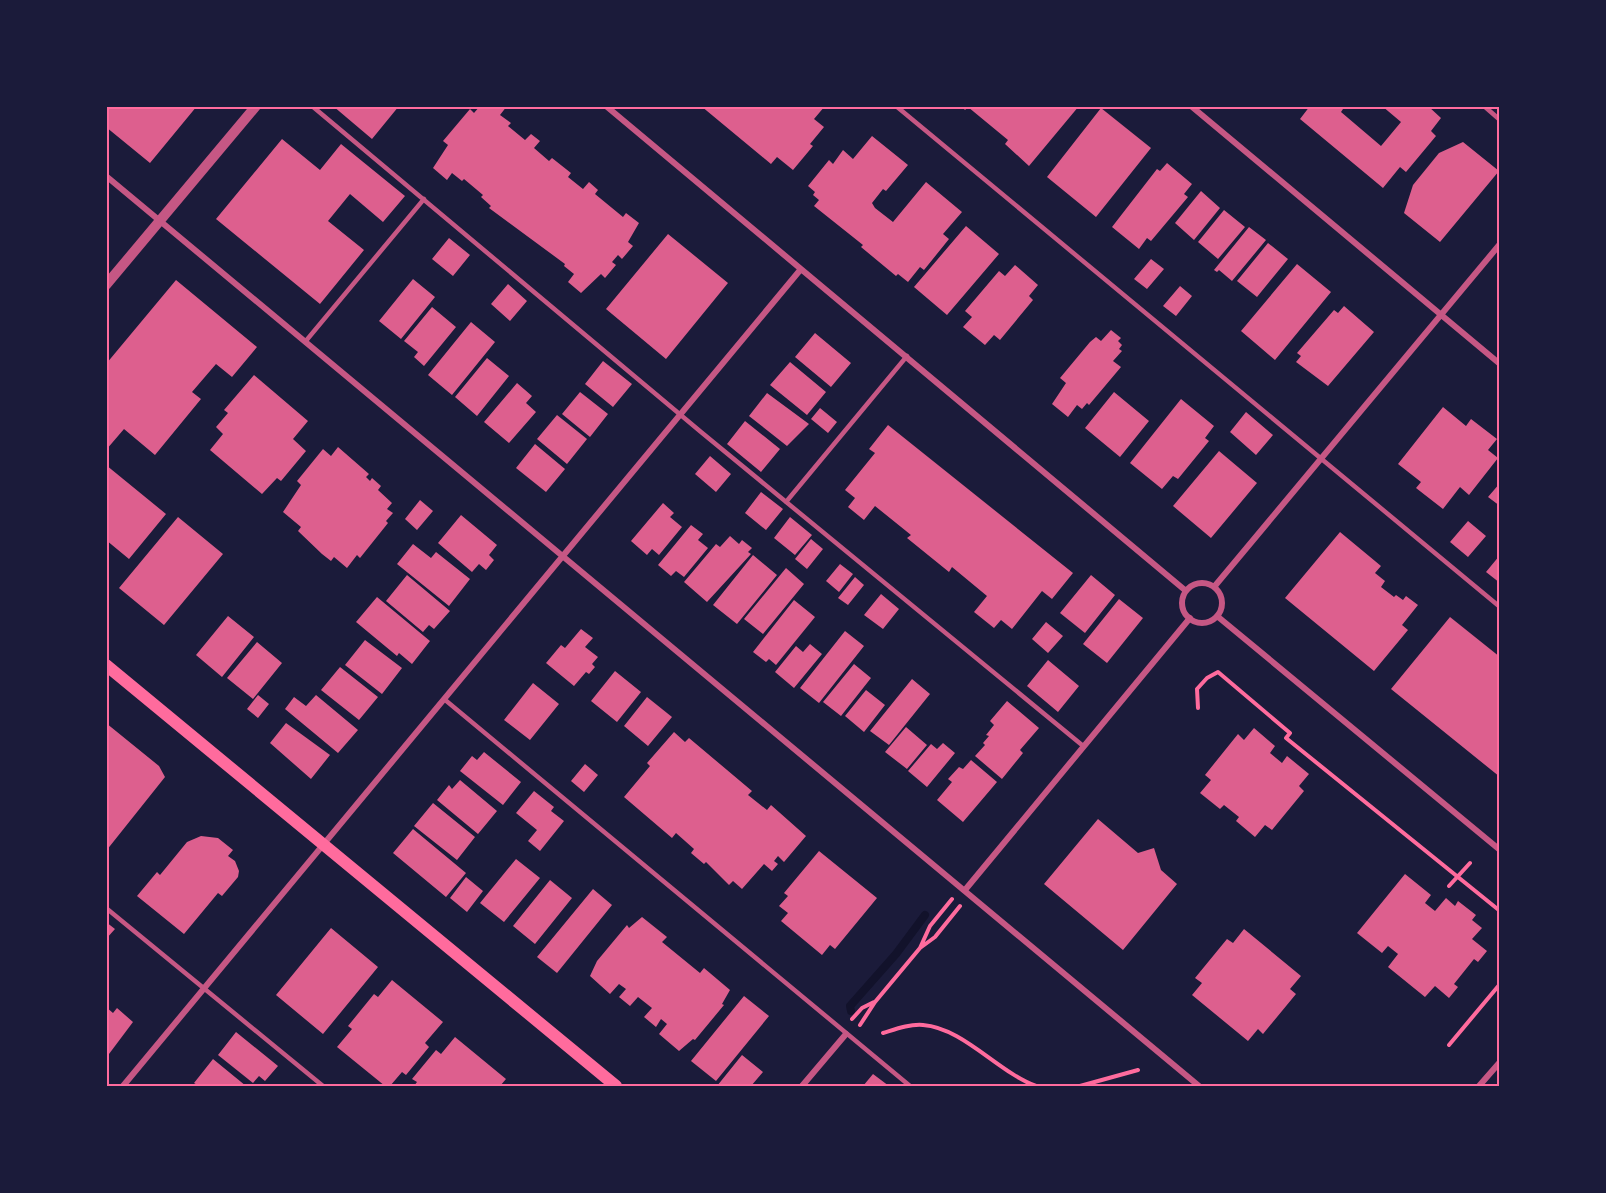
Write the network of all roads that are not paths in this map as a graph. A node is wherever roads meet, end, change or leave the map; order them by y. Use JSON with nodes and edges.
{"nodes":[{"id":1,"x":256,"y":106,"type":"edge"},
{"id":2,"x":312,"y":106,"type":"edge"},
{"id":3,"x":606,"y":106,"type":"edge"},
{"id":4,"x":896,"y":106,"type":"edge"},
{"id":5,"x":1191,"y":106,"type":"edge"},
{"id":6,"x":1484,"y":106,"type":"edge"},
{"id":7,"x":1500,"y":120,"type":"edge"},
{"id":8,"x":106,"y":176,"type":"edge"},
{"id":9,"x":424,"y":199,"type":"junction"},
{"id":10,"x":161,"y":220,"type":"junction"},
{"id":11,"x":1500,"y":244,"type":"edge"},
{"id":12,"x":801,"y":269,"type":"junction"},
{"id":13,"x":106,"y":285,"type":"edge"},
{"id":14,"x":1441,"y":315,"type":"junction"},
{"id":15,"x":305,"y":342,"type":"junction"},
{"id":16,"x":907,"y":356,"type":"junction"},
{"id":17,"x":1500,"y":364,"type":"edge"},
{"id":18,"x":680,"y":413,"type":"junction"},
{"id":19,"x":1321,"y":458,"type":"junction"},
{"id":20,"x":786,"y":502,"type":"junction"},
{"id":21,"x":561,"y":557,"type":"junction"},
{"id":22,"x":1214,"y":587,"type":"junction"},
{"id":23,"x":1186,"y":591,"type":"junction"},
{"id":24,"x":1500,"y":607,"type":"edge"},
{"id":25,"x":1217,"y":616,"type":"junction"},
{"id":26,"x":1190,"y":618,"type":"junction"},
{"id":27,"x":106,"y":665,"type":"edge"},
{"id":28,"x":444,"y":699,"type":"junction"},
{"id":29,"x":1082,"y":745,"type":"junction"},
{"id":30,"x":322,"y":844,"type":"junction"},
{"id":31,"x":1500,"y":850,"type":"edge"},
{"id":32,"x":965,"y":890,"type":"junction"},
{"id":33,"x":106,"y":908,"type":"edge"},
{"id":34,"x":205,"y":988,"type":"junction"},
{"id":35,"x":846,"y":1034,"type":"junction"},
{"id":36,"x":1500,"y":1062,"type":"edge"},
{"id":37,"x":1481,"y":1084,"type":"edge"},
{"id":38,"x":123,"y":1086,"type":"edge"},
{"id":39,"x":322,"y":1086,"type":"edge"},
{"id":40,"x":616,"y":1086,"type":"edge"},
{"id":41,"x":802,"y":1086,"type":"edge"},
{"id":42,"x":910,"y":1086,"type":"edge"},
{"id":43,"x":1199,"y":1086,"type":"edge"},
{"id":44,"x":1490,"y":1086,"type":"edge"}],
"edges":[{"from":1,"to":10,"type":"street"},
{"from":2,"to":9,"type":"lane"},
{"from":3,"to":12,"type":"street"},
{"from":4,"to":19,"type":"lane"},
{"from":5,"to":14,"type":"street"},
{"from":6,"to":7,"type":"lane"},
{"from":8,"to":10,"type":"street"},
{"from":9,"to":15,"type":"lane"},
{"from":9,"to":18,"type":"lane"},
{"from":10,"to":13,"type":"street"},
{"from":10,"to":15,"type":"street"},
{"from":11,"to":14,"type":"street"},
{"from":12,"to":16,"type":"street"},
{"from":12,"to":18,"type":"street"},
{"from":14,"to":17,"type":"street"},
{"from":14,"to":19,"type":"street"},
{"from":15,"to":21,"type":"street"},
{"from":16,"to":20,"type":"lane"},
{"from":16,"to":23,"type":"street"},
{"from":18,"to":20,"type":"lane"},
{"from":18,"to":21,"type":"street"},
{"from":19,"to":22,"type":"street"},
{"from":19,"to":24,"type":"lane"},
{"from":20,"to":29,"type":"lane"},
{"from":21,"to":28,"type":"street"},
{"from":21,"to":32,"type":"street"},
{"from":22,"to":23,"type":"street"},
{"from":22,"to":25,"type":"street"},
{"from":23,"to":26,"type":"street"},
{"from":25,"to":26,"type":"street"},
{"from":25,"to":31,"type":"street"},
{"from":26,"to":29,"type":"street"},
{"from":27,"to":30,"type":"main road"},
{"from":28,"to":30,"type":"street"},
{"from":28,"to":35,"type":"lane"},
{"from":29,"to":32,"type":"street"},
{"from":30,"to":34,"type":"street"},
{"from":30,"to":40,"type":"main road"},
{"from":32,"to":43,"type":"street"},
{"from":33,"to":34,"type":"lane"},
{"from":34,"to":38,"type":"street"},
{"from":34,"to":39,"type":"lane"},
{"from":35,"to":41,"type":"street"},
{"from":35,"to":42,"type":"lane"},
{"from":36,"to":37,"type":"street"},
{"from":37,"to":44,"type":"lane"}]}
